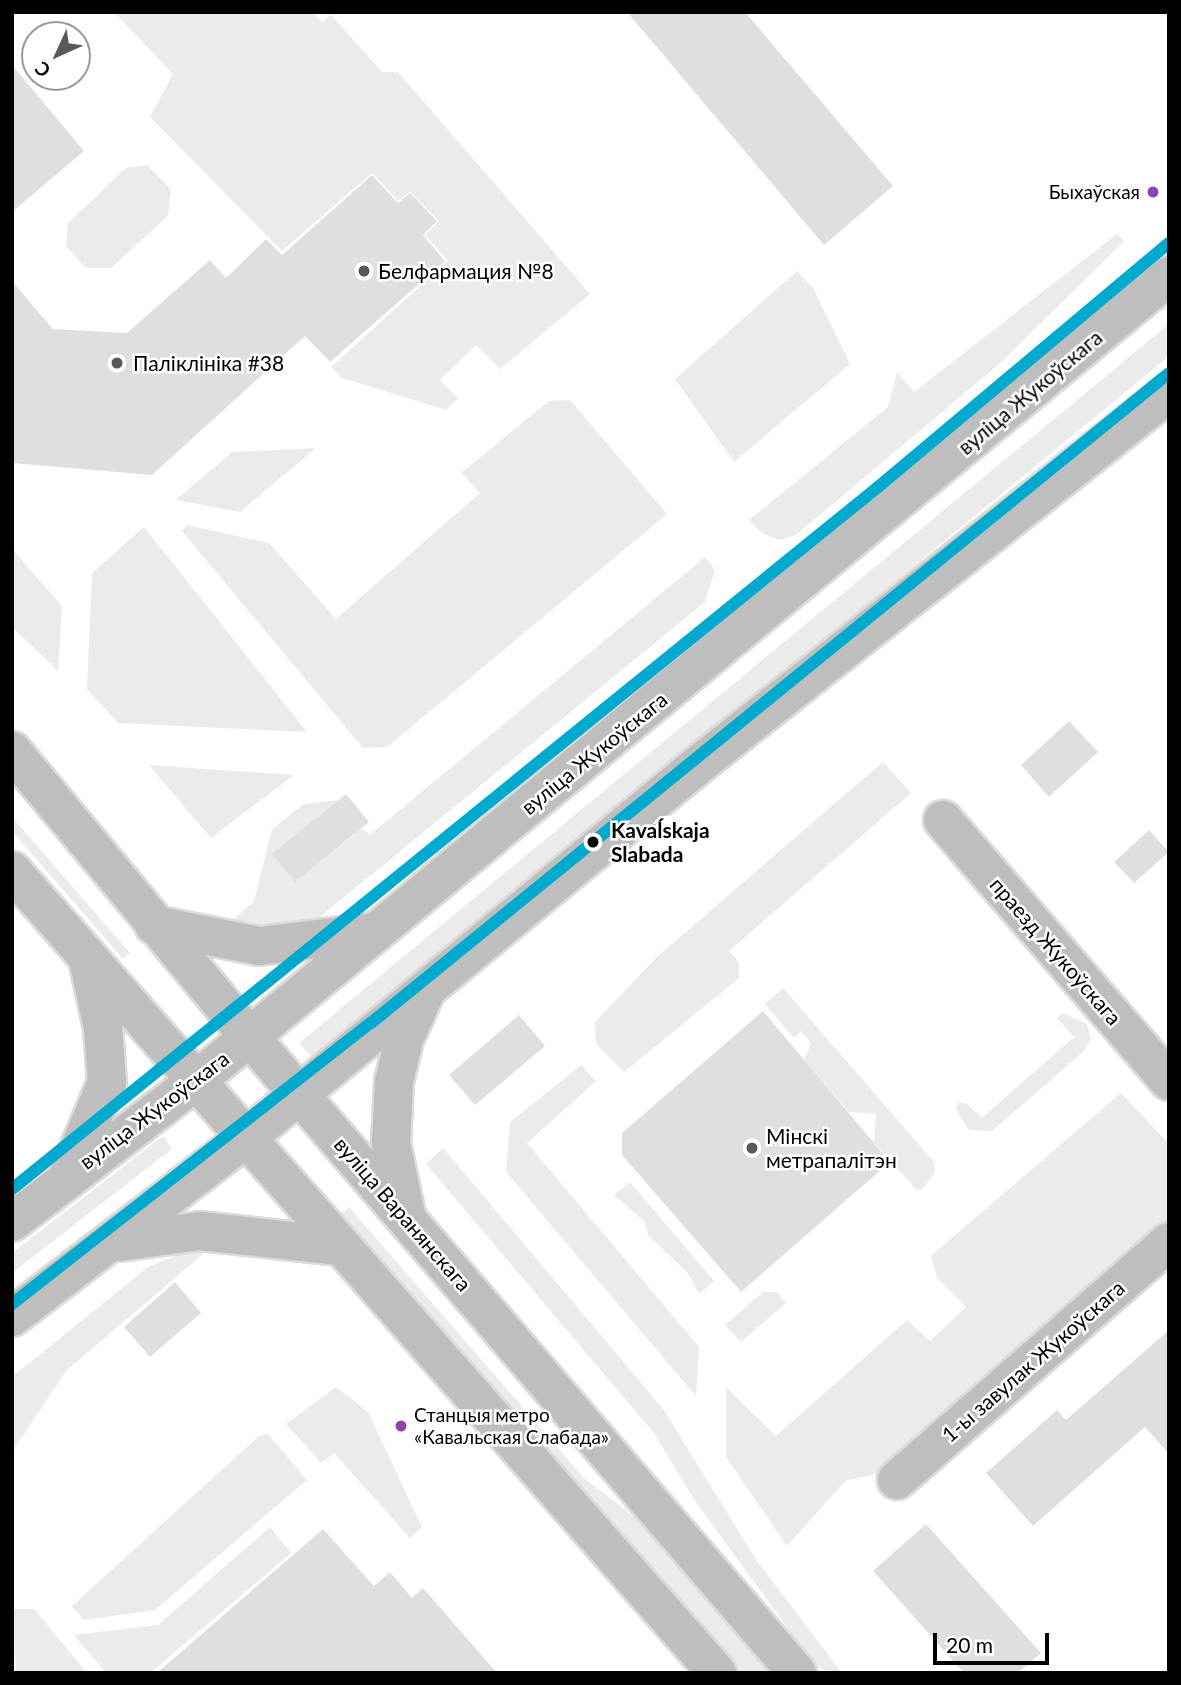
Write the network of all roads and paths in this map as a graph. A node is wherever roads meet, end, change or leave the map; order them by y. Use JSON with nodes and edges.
{"nodes":[{"id":1,"x":1169,"y":276,"type":"edge"},
{"id":2,"x":1166,"y":401,"type":"edge"},
{"id":3,"x":12,"y":751,"type":"edge"},
{"id":4,"x":943,"y":820,"type":"dead end"},
{"id":5,"x":12,"y":871,"type":"edge"},
{"id":6,"x":154,"y":925,"type":"junction"},
{"id":7,"x":377,"y":932,"type":"junction"},
{"id":8,"x":88,"y":958,"type":"junction"},
{"id":9,"x":426,"y":990,"type":"junction"},
{"id":10,"x":249,"y":1036,"type":"junction"},
{"id":11,"x":196,"y":1081,"type":"junction"},
{"id":12,"x":1169,"y":1081,"type":"edge"},
{"id":13,"x":299,"y":1094,"type":"junction"},
{"id":14,"x":245,"y":1139,"type":"junction"},
{"id":15,"x":66,"y":1177,"type":"junction"},
{"id":16,"x":407,"y":1219,"type":"junction"},
{"id":17,"x":12,"y":1222,"type":"edge"},
{"id":18,"x":1169,"y":1242,"type":"edge"},
{"id":19,"x":109,"y":1244,"type":"junction"},
{"id":20,"x":339,"y":1246,"type":"junction"},
{"id":21,"x":12,"y":1317,"type":"edge"},
{"id":22,"x":897,"y":1480,"type":"dead end"},
{"id":23,"x":717,"y":1673,"type":"edge"},
{"id":24,"x":797,"y":1673,"type":"edge"}],
"edges":[{"from":1,"to":7,"type":"main road","name":"вуліца Жукоўскага"},
{"from":2,"to":9,"type":"main road"},
{"from":3,"to":6,"type":"main road","name":"вуліца Варанянскага"},
{"from":4,"to":12,"type":"main road","name":"праезд Жукоўскага"},
{"from":5,"to":8,"type":"main road"},
{"from":6,"to":7,"type":"main road"},
{"from":6,"to":10,"type":"main road","name":"вуліца Варанянскага"},
{"from":7,"to":10,"type":"main road","name":"вуліца Жукоўскага"},
{"from":8,"to":11,"type":"main road"},
{"from":8,"to":15,"type":"main road"},
{"from":9,"to":13,"type":"main road"},
{"from":9,"to":16,"type":"main road"},
{"from":10,"to":11,"type":"main road","name":"вуліца Жукоўскага"},
{"from":10,"to":13,"type":"main road","name":"вуліца Варанянскага"},
{"from":11,"to":14,"type":"main road"},
{"from":11,"to":15,"type":"main road","name":"вуліца Жукоўскага"},
{"from":13,"to":14,"type":"main road"},
{"from":13,"to":16,"type":"main road","name":"вуліца Варанянскага"},
{"from":14,"to":19,"type":"main road"},
{"from":14,"to":20,"type":"main road"},
{"from":15,"to":17,"type":"main road","name":"вуліца Жукоўскага"},
{"from":16,"to":24,"type":"main road","name":"вуліца Варанянскага"},
{"from":18,"to":22,"type":"main road","name":"1-ы завулак Жукоўскага"},
{"from":19,"to":20,"type":"main road"},
{"from":19,"to":21,"type":"main road"},
{"from":20,"to":23,"type":"main road"}]}
